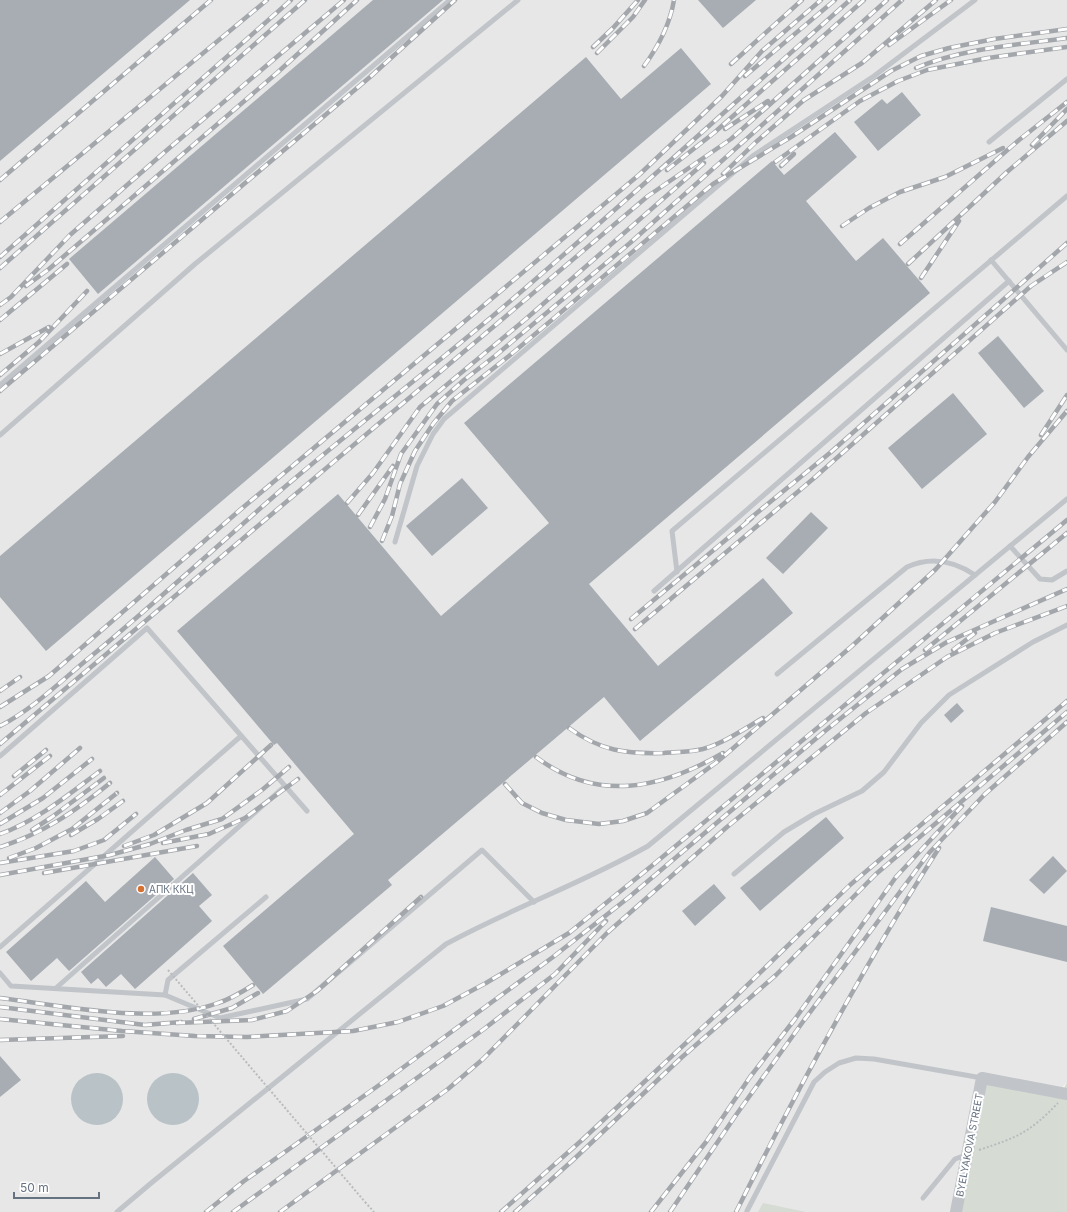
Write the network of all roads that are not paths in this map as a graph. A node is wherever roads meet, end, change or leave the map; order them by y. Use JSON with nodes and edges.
{"nodes":[{"id":1,"x":450,"y":0,"type":"edge"},
{"id":2,"x":518,"y":0,"type":"edge"},
{"id":3,"x":975,"y":0,"type":"edge"},
{"id":4,"x":1067,"y":79,"type":"edge"},
{"id":5,"x":989,"y":142,"type":"dead end"},
{"id":6,"x":1067,"y":196,"type":"edge"},
{"id":7,"x":991,"y":260,"type":"junction"},
{"id":8,"x":1009,"y":281,"type":"junction"},
{"id":9,"x":1067,"y":350,"type":"edge"},
{"id":10,"x":0,"y":385,"type":"edge"},
{"id":11,"x":0,"y":435,"type":"edge"},
{"id":12,"x":1067,"y":499,"type":"edge"},
{"id":13,"x":395,"y":542,"type":"dead end"},
{"id":14,"x":1010,"y":546,"type":"junction"},
{"id":15,"x":1067,"y":570,"type":"edge"},
{"id":16,"x":677,"y":572,"type":"junction"},
{"id":17,"x":975,"y":575,"type":"junction"},
{"id":18,"x":654,"y":591,"type":"dead end"},
{"id":19,"x":1067,"y":625,"type":"edge"},
{"id":20,"x":777,"y":674,"type":"dead end"},
{"id":21,"x":241,"y":736,"type":"junction"},
{"id":22,"x":0,"y":756,"type":"edge"},
{"id":23,"x":285,"y":786,"type":"junction"},
{"id":24,"x":307,"y":811,"type":"dead end"},
{"id":25,"x":734,"y":874,"type":"dead end"},
{"id":26,"x":266,"y":897,"type":"dead end"},
{"id":27,"x":534,"y":902,"type":"junction"},
{"id":28,"x":0,"y":947,"type":"edge"},
{"id":29,"x":0,"y":973,"type":"edge"},
{"id":30,"x":56,"y":988,"type":"junction"},
{"id":31,"x":165,"y":995,"type":"junction"},
{"id":32,"x":982,"y":1078,"type":"junction"},
{"id":33,"x":1067,"y":1094,"type":"edge"},
{"id":34,"x":968,"y":1154,"type":"junction"},
{"id":35,"x":923,"y":1198,"type":"dead end"},
{"id":36,"x":747,"y":1211,"type":"edge"},
{"id":37,"x":117,"y":1212,"type":"edge"},
{"id":38,"x":956,"y":1212,"type":"edge"}],
"edges":[{"from":1,"to":10,"type":"lane"},
{"from":2,"to":11,"type":"lane"},
{"from":3,"to":13,"type":"lane"},
{"from":4,"to":5,"type":"lane"},
{"from":6,"to":7,"type":"lane"},
{"from":7,"to":8,"type":"lane"},
{"from":7,"to":16,"type":"lane"},
{"from":8,"to":9,"type":"lane"},
{"from":8,"to":16,"type":"lane"},
{"from":12,"to":14,"type":"lane"},
{"from":14,"to":15,"type":"lane"},
{"from":14,"to":17,"type":"lane"},
{"from":16,"to":18,"type":"lane"},
{"from":17,"to":20,"type":"lane"},
{"from":17,"to":27,"type":"lane"},
{"from":19,"to":25,"type":"lane"},
{"from":21,"to":22,"type":"lane"},
{"from":21,"to":23,"type":"lane"},
{"from":21,"to":28,"type":"lane"},
{"from":23,"to":24,"type":"lane"},
{"from":23,"to":30,"type":"lane"},
{"from":26,"to":31,"type":"lane"},
{"from":27,"to":31,"type":"lane"},
{"from":27,"to":37,"type":"lane"},
{"from":29,"to":30,"type":"lane"},
{"from":30,"to":31,"type":"lane"},
{"from":32,"to":33,"type":"street"},
{"from":32,"to":34,"type":"street","name":"BYELYAKOVA STREET"},
{"from":32,"to":36,"type":"lane"},
{"from":34,"to":35,"type":"lane"},
{"from":34,"to":38,"type":"street","name":"BYELYAKOVA STREET"}]}
